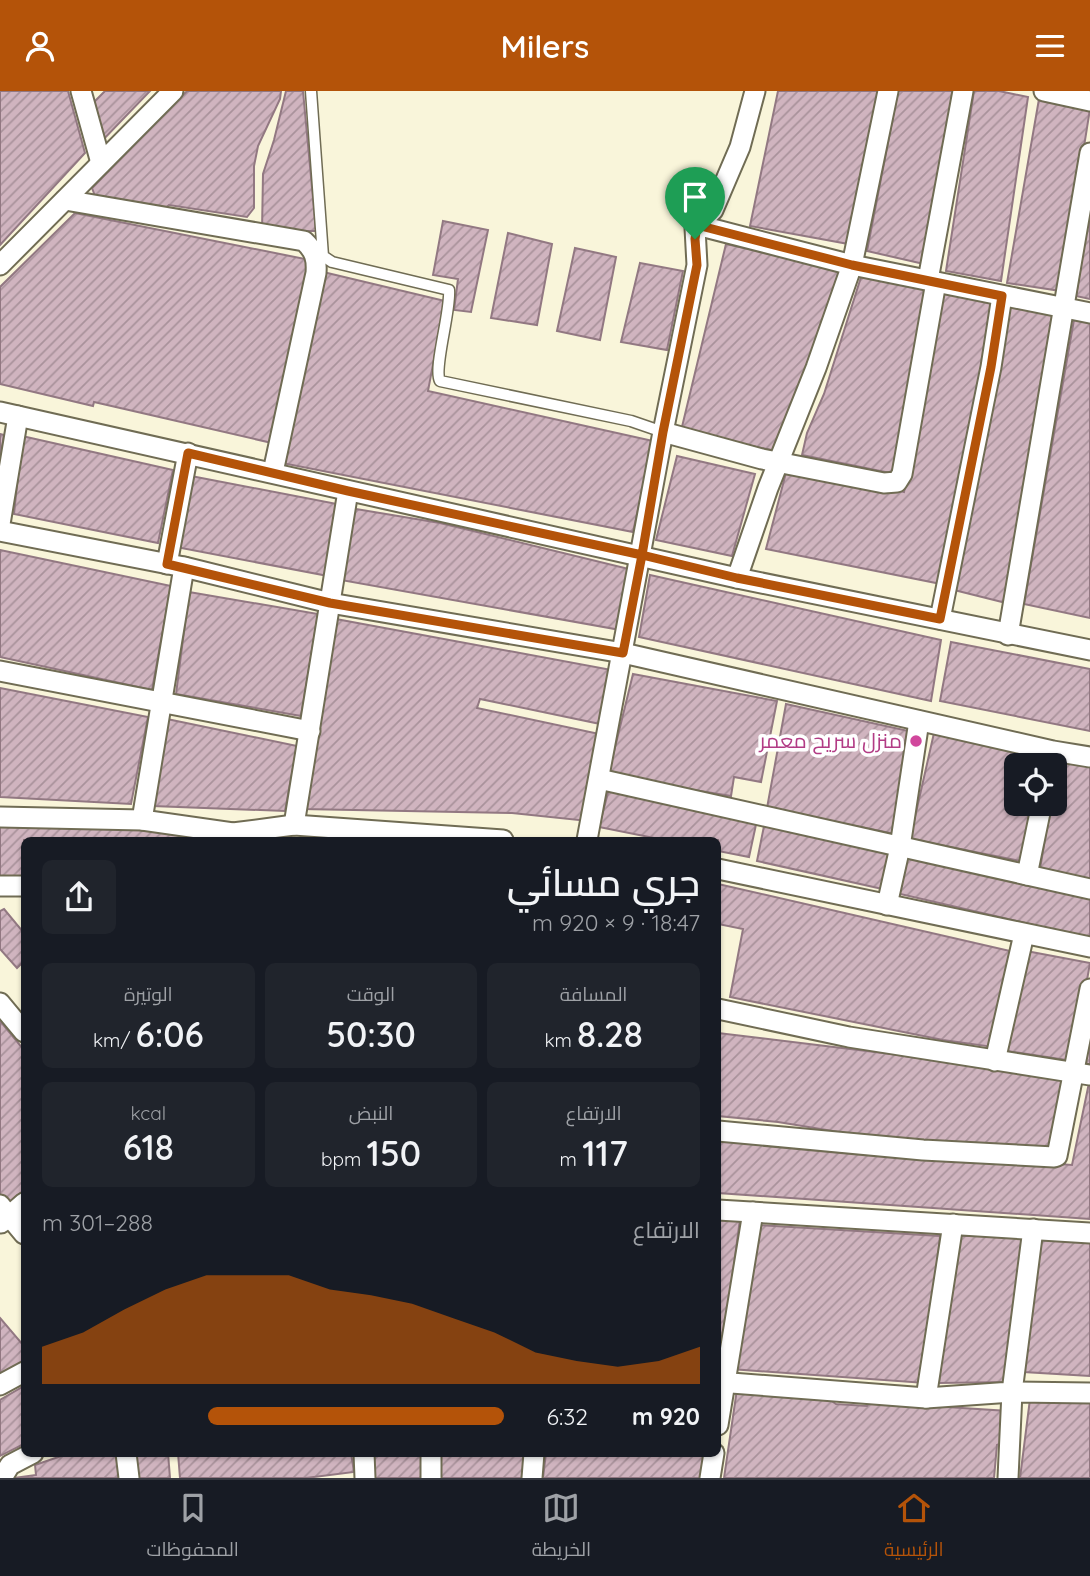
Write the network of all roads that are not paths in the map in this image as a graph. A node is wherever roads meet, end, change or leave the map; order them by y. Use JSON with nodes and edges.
{"nodes":[{"id":1,"x":81,"y":91,"type":"edge"},
{"id":2,"x":173,"y":91,"type":"edge"},
{"id":3,"x":311,"y":91,"type":"edge"},
{"id":4,"x":755,"y":91,"type":"edge"},
{"id":5,"x":888,"y":91,"type":"edge"},
{"id":6,"x":963,"y":91,"type":"edge"},
{"id":7,"x":1044,"y":91,"type":"edge"},
{"id":8,"x":1090,"y":101,"type":"edge"},
{"id":9,"x":1090,"y":153,"type":"edge"},
{"id":10,"x":101,"y":163,"type":"junction"},
{"id":11,"x":65,"y":200,"type":"junction"},
{"id":12,"x":697,"y":225,"type":"junction"},
{"id":13,"x":0,"y":265,"type":"edge"},
{"id":14,"x":852,"y":265,"type":"junction"},
{"id":15,"x":932,"y":281,"type":"junction"},
{"id":16,"x":1002,"y":296,"type":"junction"},
{"id":17,"x":1065,"y":309,"type":"junction"},
{"id":18,"x":1090,"y":313,"type":"edge"},
{"id":19,"x":9,"y":414,"type":"edge"},
{"id":20,"x":663,"y":432,"type":"junction"},
{"id":21,"x":188,"y":453,"type":"junction"},
{"id":22,"x":778,"y":462,"type":"junction"},
{"id":23,"x":273,"y":472,"type":"junction"},
{"id":24,"x":348,"y":491,"type":"junction"},
{"id":25,"x":0,"y":524,"type":"edge"},
{"id":26,"x":0,"y":531,"type":"edge"},
{"id":27,"x":642,"y":555,"type":"junction"},
{"id":28,"x":176,"y":565,"type":"junction"},
{"id":29,"x":737,"y":578,"type":"junction"},
{"id":30,"x":330,"y":603,"type":"junction"},
{"id":31,"x":940,"y":619,"type":"junction"},
{"id":32,"x":1008,"y":635,"type":"junction"},
{"id":33,"x":1090,"y":650,"type":"edge"},
{"id":34,"x":623,"y":653,"type":"junction"},
{"id":35,"x":0,"y":671,"type":"edge"},
{"id":36,"x":162,"y":702,"type":"junction"},
{"id":37,"x":919,"y":721,"type":"junction"},
{"id":38,"x":310,"y":731,"type":"junction"},
{"id":39,"x":1033,"y":753,"type":"edge"},
{"id":40,"x":1090,"y":757,"type":"edge"},
{"id":41,"x":1067,"y":758,"type":"edge"},
{"id":42,"x":599,"y":779,"type":"junction"},
{"id":43,"x":1039,"y":816,"type":"edge"},
{"id":44,"x":0,"y":817,"type":"edge"},
{"id":45,"x":142,"y":820,"type":"junction"},
{"id":46,"x":293,"y":825,"type":"junction"},
{"id":47,"x":236,"y":837,"type":"edge"},
{"id":48,"x":453,"y":837,"type":"edge"},
{"id":49,"x":588,"y":837,"type":"edge"},
{"id":50,"x":900,"y":847,"type":"junction"},
{"id":51,"x":721,"y":870,"type":"edge"},
{"id":52,"x":1027,"y":875,"type":"junction"},
{"id":53,"x":0,"y":886,"type":"edge"},
{"id":54,"x":21,"y":886,"type":"edge"},
{"id":55,"x":1090,"y":889,"type":"edge"},
{"id":56,"x":887,"y":905,"type":"junction"},
{"id":57,"x":1024,"y":934,"type":"junction"},
{"id":58,"x":1090,"y":947,"type":"edge"},
{"id":59,"x":1090,"y":989,"type":"edge"},
{"id":60,"x":0,"y":1003,"type":"edge"},
{"id":61,"x":721,"y":1010,"type":"edge"},
{"id":62,"x":21,"y":1028,"type":"edge"},
{"id":63,"x":995,"y":1061,"type":"junction"},
{"id":64,"x":1082,"y":1074,"type":"edge"},
{"id":65,"x":721,"y":1131,"type":"edge"},
{"id":66,"x":721,"y":1210,"type":"edge"},
{"id":67,"x":8,"y":1212,"type":"edge"},
{"id":68,"x":753,"y":1212,"type":"junction"},
{"id":69,"x":953,"y":1224,"type":"junction"},
{"id":70,"x":1032,"y":1229,"type":"junction"},
{"id":71,"x":21,"y":1230,"type":"edge"},
{"id":72,"x":1090,"y":1233,"type":"edge"},
{"id":73,"x":21,"y":1374,"type":"edge"},
{"id":74,"x":721,"y":1377,"type":"edge"},
{"id":75,"x":721,"y":1382,"type":"edge"},
{"id":76,"x":0,"y":1385,"type":"edge"},
{"id":77,"x":1012,"y":1392,"type":"junction"},
{"id":78,"x":1090,"y":1393,"type":"edge"},
{"id":79,"x":926,"y":1398,"type":"junction"},
{"id":80,"x":25,"y":1457,"type":"edge"},
{"id":81,"x":126,"y":1457,"type":"edge"},
{"id":82,"x":364,"y":1457,"type":"edge"},
{"id":83,"x":431,"y":1457,"type":"edge"},
{"id":84,"x":534,"y":1457,"type":"edge"},
{"id":85,"x":713,"y":1457,"type":"edge"},
{"id":86,"x":2,"y":1478,"type":"edge"},
{"id":87,"x":129,"y":1478,"type":"edge"},
{"id":88,"x":358,"y":1478,"type":"edge"},
{"id":89,"x":365,"y":1478,"type":"edge"},
{"id":90,"x":430,"y":1478,"type":"edge"},
{"id":91,"x":532,"y":1478,"type":"edge"},
{"id":92,"x":710,"y":1478,"type":"edge"},
{"id":93,"x":1008,"y":1478,"type":"edge"}],
"edges":[{"from":1,"to":10,"type":"street"},
{"from":2,"to":10,"type":"street"},
{"from":3,"to":20,"type":"lane"},
{"from":4,"to":12,"type":"street"},
{"from":5,"to":14,"type":"street"},
{"from":6,"to":15,"type":"street"},
{"from":7,"to":8,"type":"street"},
{"from":9,"to":17,"type":"street"},
{"from":10,"to":11,"type":"street"},
{"from":11,"to":13,"type":"street"},
{"from":11,"to":23,"type":"street"},
{"from":12,"to":14,"type":"street"},
{"from":12,"to":20,"type":"street"},
{"from":14,"to":15,"type":"street"},
{"from":14,"to":22,"type":"street"},
{"from":15,"to":16,"type":"street"},
{"from":15,"to":22,"type":"street"},
{"from":16,"to":17,"type":"street"},
{"from":16,"to":31,"type":"street"},
{"from":17,"to":18,"type":"street"},
{"from":17,"to":32,"type":"street"},
{"from":19,"to":21,"type":"street"},
{"from":19,"to":25,"type":"street"},
{"from":20,"to":22,"type":"street"},
{"from":20,"to":27,"type":"street"},
{"from":21,"to":23,"type":"street"},
{"from":21,"to":28,"type":"street"},
{"from":22,"to":29,"type":"street"},
{"from":23,"to":24,"type":"street"},
{"from":24,"to":27,"type":"street"},
{"from":24,"to":30,"type":"street"},
{"from":26,"to":28,"type":"street"},
{"from":27,"to":29,"type":"street"},
{"from":27,"to":34,"type":"street"},
{"from":28,"to":30,"type":"street"},
{"from":28,"to":36,"type":"street"},
{"from":29,"to":31,"type":"street"},
{"from":30,"to":34,"type":"street"},
{"from":30,"to":38,"type":"street"},
{"from":31,"to":32,"type":"street"},
{"from":32,"to":33,"type":"street"},
{"from":34,"to":37,"type":"street"},
{"from":34,"to":42,"type":"street"},
{"from":35,"to":36,"type":"street"},
{"from":36,"to":38,"type":"street"},
{"from":36,"to":45,"type":"street"},
{"from":37,"to":39,"type":"street"},
{"from":37,"to":50,"type":"street"},
{"from":38,"to":46,"type":"street"},
{"from":40,"to":41,"type":"street"},
{"from":42,"to":49,"type":"street"},
{"from":42,"to":50,"type":"street"},
{"from":43,"to":52,"type":"street"},
{"from":44,"to":45,"type":"street"},
{"from":45,"to":47,"type":"street"},
{"from":46,"to":47,"type":"street"},
{"from":46,"to":48,"type":"street"},
{"from":50,"to":52,"type":"street"},
{"from":50,"to":56,"type":"street"},
{"from":51,"to":56,"type":"street"},
{"from":52,"to":55,"type":"street"},
{"from":53,"to":54,"type":"street"},
{"from":56,"to":57,"type":"street"},
{"from":57,"to":58,"type":"street"},
{"from":57,"to":63,"type":"street"},
{"from":59,"to":64,"type":"street"},
{"from":60,"to":62,"type":"street"},
{"from":61,"to":63,"type":"street"},
{"from":63,"to":64,"type":"street"},
{"from":64,"to":65,"type":"street"},
{"from":66,"to":68,"type":"street"},
{"from":67,"to":71,"type":"street"},
{"from":68,"to":69,"type":"street"},
{"from":68,"to":74,"type":"street"},
{"from":69,"to":70,"type":"street"},
{"from":69,"to":79,"type":"street"},
{"from":70,"to":72,"type":"street"},
{"from":70,"to":77,"type":"street"},
{"from":73,"to":76,"type":"street"},
{"from":75,"to":79,"type":"street"},
{"from":77,"to":78,"type":"street"},
{"from":77,"to":79,"type":"street"},
{"from":77,"to":93,"type":"street"},
{"from":80,"to":86,"type":"street"},
{"from":81,"to":87,"type":"street"},
{"from":82,"to":89,"type":"street"},
{"from":83,"to":90,"type":"street"},
{"from":84,"to":91,"type":"street"},
{"from":85,"to":92,"type":"street"},
{"from":88,"to":89,"type":"street"}]}
